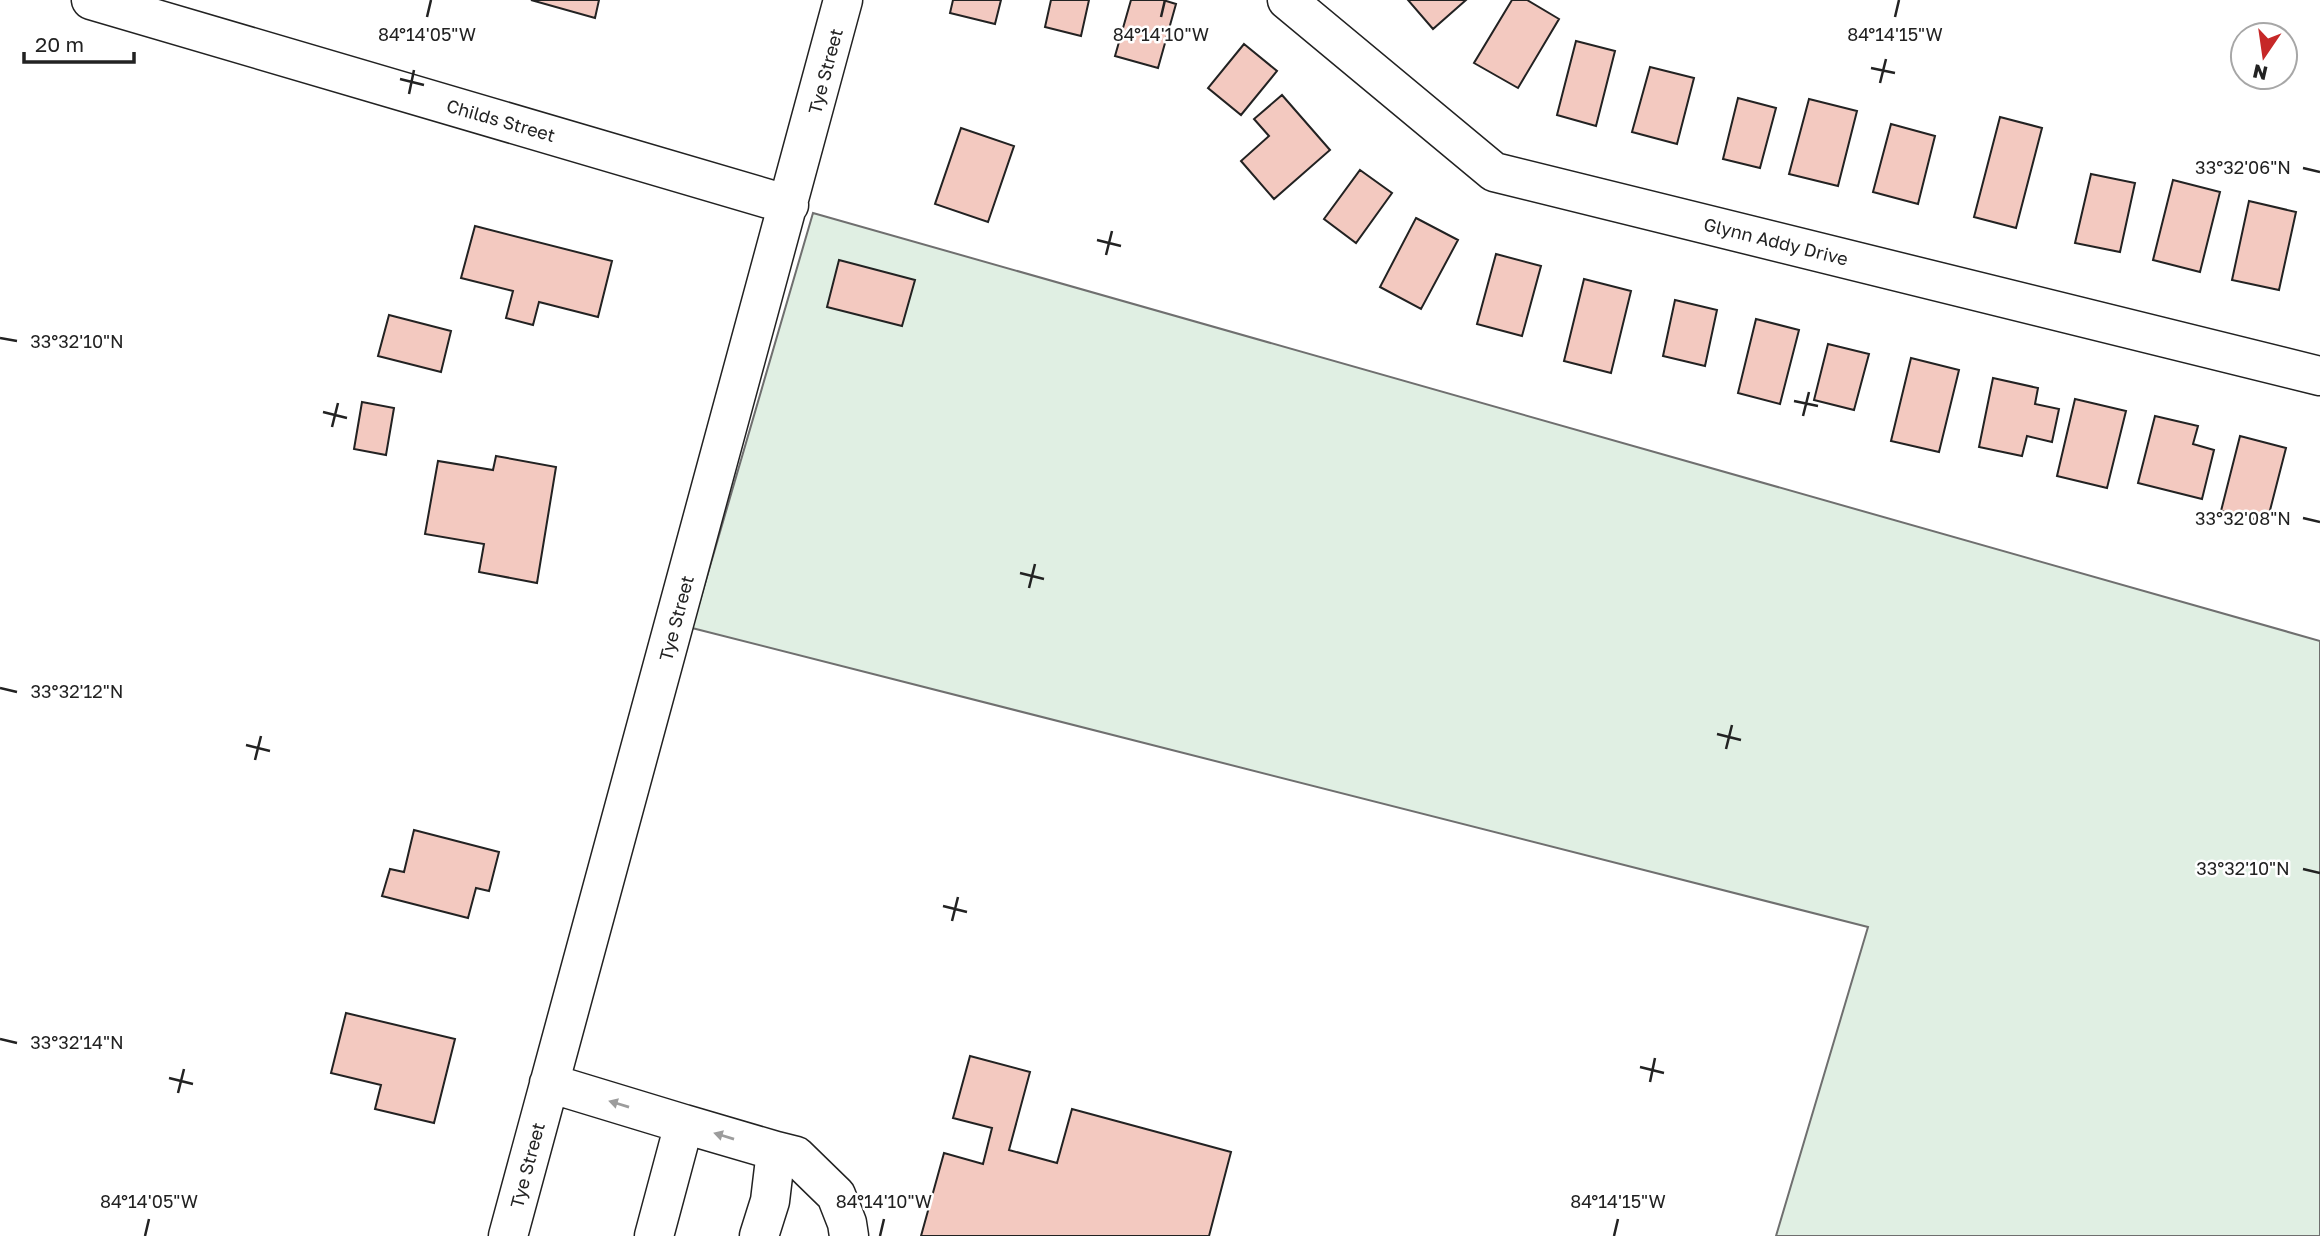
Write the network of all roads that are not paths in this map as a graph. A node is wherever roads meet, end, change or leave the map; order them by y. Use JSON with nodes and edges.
{"nodes":[{"id":1,"x":91,"y":0,"type":"edge"},
{"id":2,"x":843,"y":0,"type":"edge"},
{"id":3,"x":1287,"y":0,"type":"edge"},
{"id":4,"x":789,"y":205,"type":"junction"},
{"id":5,"x":2320,"y":376,"type":"edge"},
{"id":6,"x":550,"y":1083,"type":"junction"},
{"id":7,"x":684,"y":1124,"type":"junction"},
{"id":8,"x":776,"y":1151,"type":"junction"},
{"id":9,"x":508,"y":1236,"type":"edge"},
{"id":10,"x":654,"y":1236,"type":"edge"},
{"id":11,"x":759,"y":1236,"type":"edge"},
{"id":12,"x":849,"y":1236,"type":"edge"}],
"edges":[{"from":1,"to":4,"type":"street","name":"Childs Street"},
{"from":2,"to":4,"type":"street","name":"Tye Street"},
{"from":3,"to":5,"type":"street","name":"Glynn Addy Drive"},
{"from":4,"to":6,"type":"street","name":"Tye Street"},
{"from":7,"to":6,"type":"street","one_way":true},
{"from":6,"to":9,"type":"street","name":"Tye Street"},
{"from":8,"to":7,"type":"street","one_way":true},
{"from":7,"to":10,"type":"street"},
{"from":8,"to":11,"type":"street"},
{"from":8,"to":12,"type":"street"}]}
